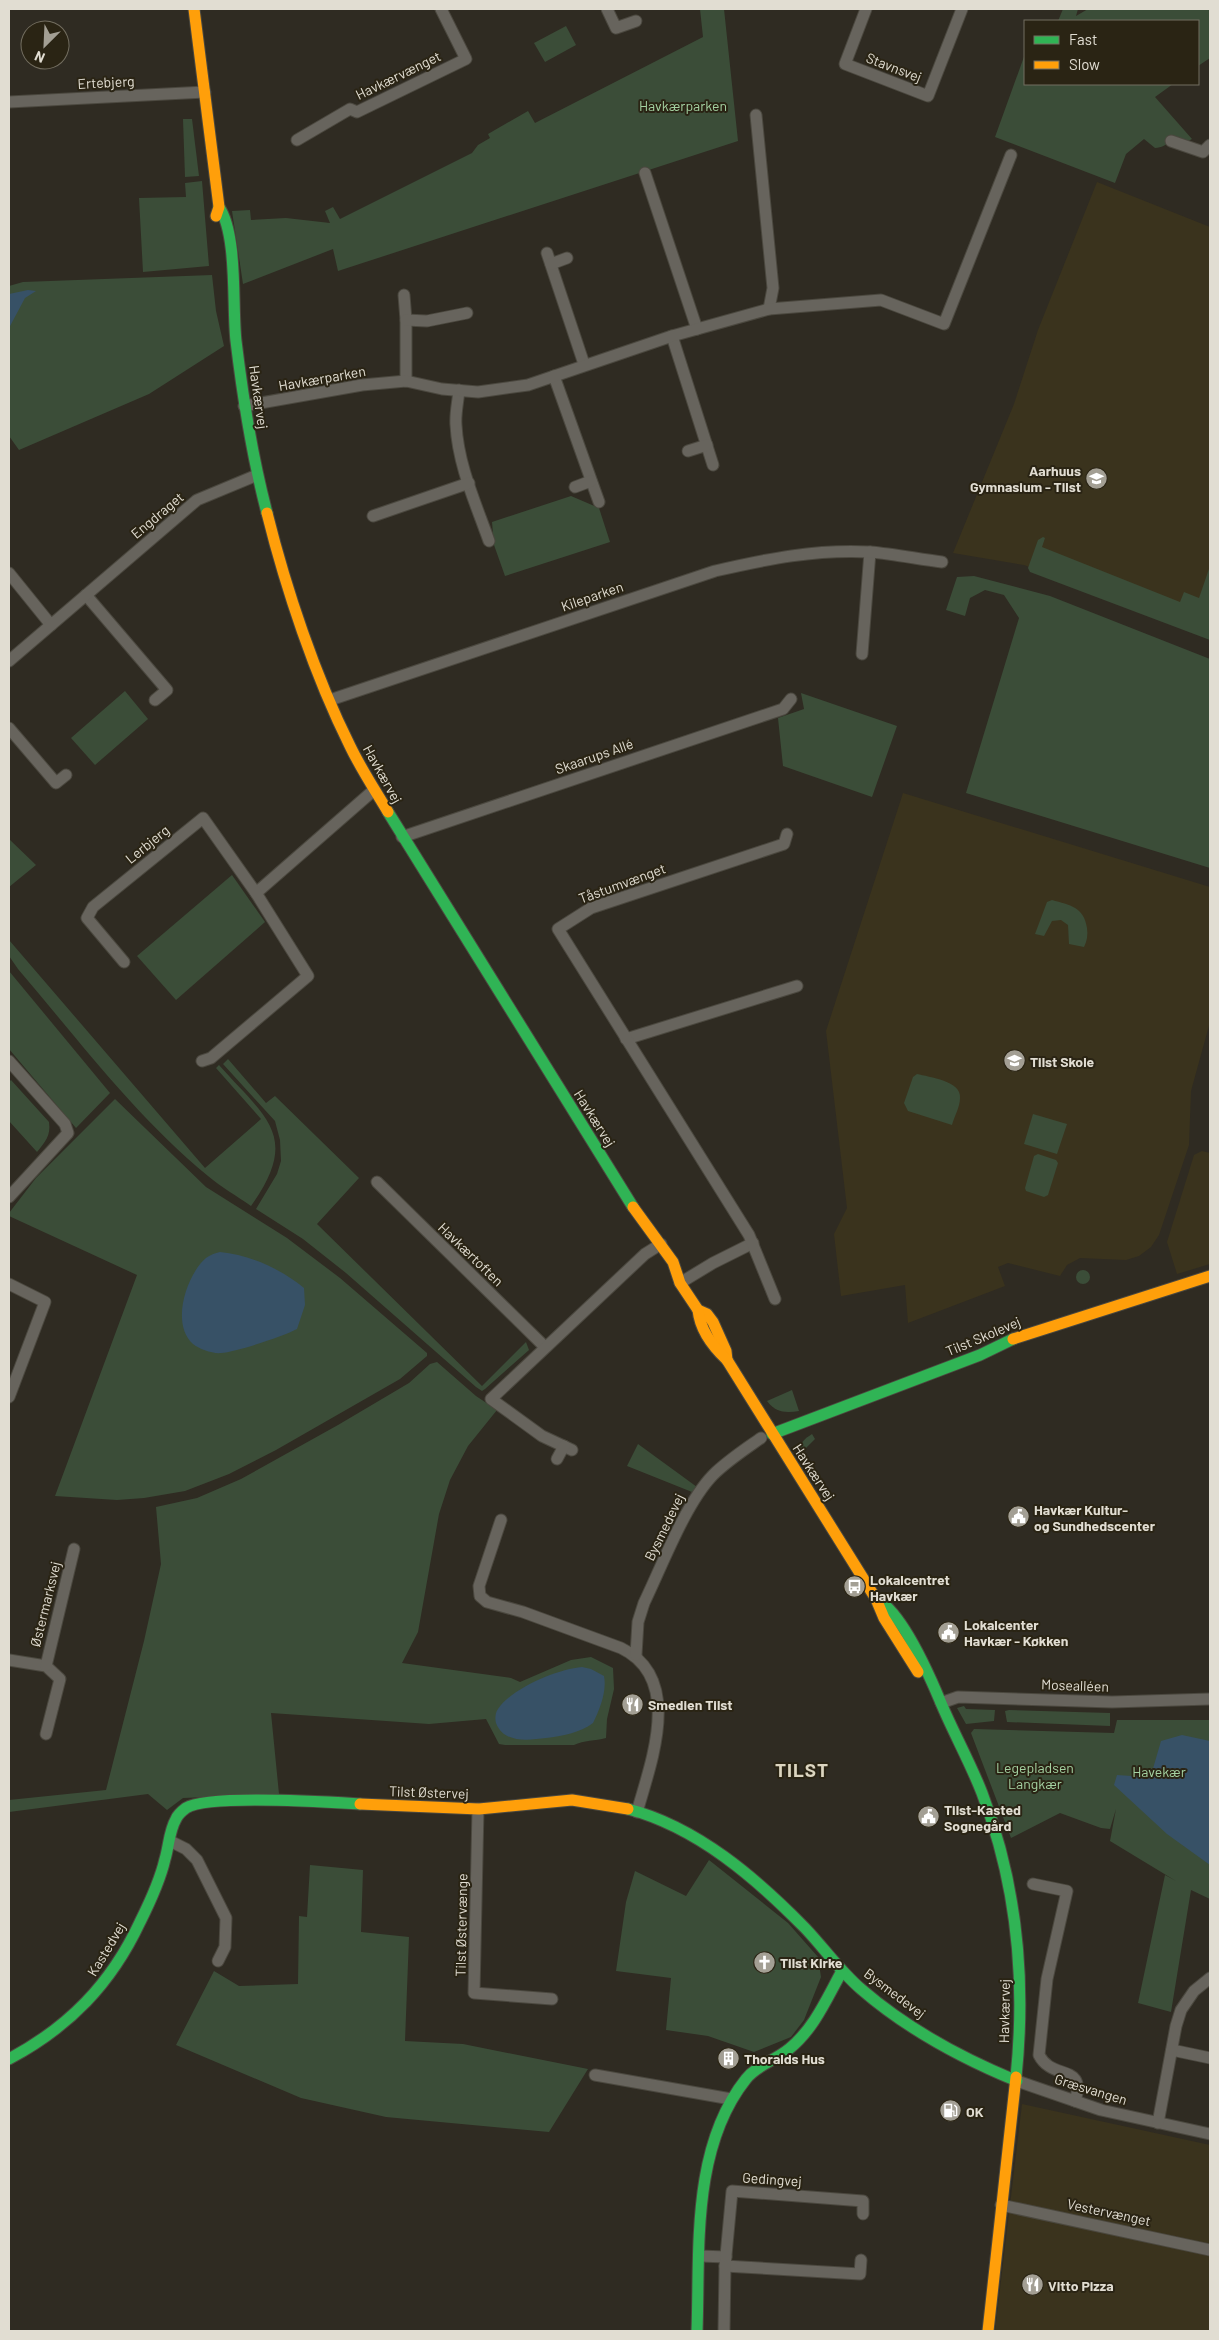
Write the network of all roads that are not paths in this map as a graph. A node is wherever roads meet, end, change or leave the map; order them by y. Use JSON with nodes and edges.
{"nodes":[{"id":1,"x":194,"y":9,"type":"edge"},
{"id":2,"x":442,"y":9,"type":"edge"},
{"id":3,"x":607,"y":9,"type":"edge"},
{"id":4,"x":866,"y":9,"type":"edge"},
{"id":5,"x":962,"y":9,"type":"edge"},
{"id":6,"x":636,"y":20,"type":"dead end"},
{"id":7,"x":205,"y":92,"type":"junction"},
{"id":8,"x":9,"y":102,"type":"edge"},
{"id":9,"x":756,"y":116,"type":"dead end"},
{"id":10,"x":297,"y":140,"type":"dead end"},
{"id":11,"x":1171,"y":141,"type":"dead end"},
{"id":12,"x":1210,"y":145,"type":"edge"},
{"id":13,"x":1011,"y":155,"type":"dead end"},
{"id":14,"x":645,"y":173,"type":"dead end"},
{"id":15,"x":568,"y":258,"type":"dead end"},
{"id":16,"x":404,"y":295,"type":"dead end"},
{"id":17,"x":770,"y":308,"type":"junction"},
{"id":18,"x":467,"y":313,"type":"dead end"},
{"id":19,"x":406,"y":320,"type":"junction"},
{"id":20,"x":697,"y":329,"type":"junction"},
{"id":21,"x":672,"y":336,"type":"junction"},
{"id":22,"x":584,"y":364,"type":"junction"},
{"id":23,"x":554,"y":376,"type":"junction"},
{"id":24,"x":406,"y":381,"type":"junction"},
{"id":25,"x":459,"y":390,"type":"junction"},
{"id":26,"x":244,"y":406,"type":"junction"},
{"id":27,"x":707,"y":445,"type":"junction"},
{"id":28,"x":688,"y":451,"type":"dead end"},
{"id":29,"x":714,"y":465,"type":"dead end"},
{"id":30,"x":257,"y":474,"type":"junction"},
{"id":31,"x":591,"y":481,"type":"junction"},
{"id":32,"x":469,"y":483,"type":"junction"},
{"id":33,"x":575,"y":487,"type":"dead end"},
{"id":34,"x":599,"y":502,"type":"dead end"},
{"id":35,"x":373,"y":516,"type":"dead end"},
{"id":36,"x":489,"y":541,"type":"dead end"},
{"id":37,"x":870,"y":552,"type":"junction"},
{"id":38,"x":942,"y":562,"type":"dead end"},
{"id":39,"x":9,"y":573,"type":"edge"},
{"id":40,"x":86,"y":595,"type":"junction"},
{"id":41,"x":51,"y":625,"type":"junction"},
{"id":42,"x":862,"y":654,"type":"dead end"},
{"id":43,"x":9,"y":661,"type":"edge"},
{"id":44,"x":791,"y":699,"type":"dead end"},
{"id":45,"x":155,"y":700,"type":"dead end"},
{"id":46,"x":330,"y":700,"type":"junction"},
{"id":47,"x":9,"y":728,"type":"edge"},
{"id":48,"x":66,"y":774,"type":"dead end"},
{"id":49,"x":374,"y":790,"type":"junction"},
{"id":50,"x":787,"y":834,"type":"dead end"},
{"id":51,"x":402,"y":837,"type":"junction"},
{"id":52,"x":256,"y":893,"type":"junction"},
{"id":53,"x":124,"y":962,"type":"dead end"},
{"id":54,"x":797,"y":986,"type":"dead end"},
{"id":55,"x":626,"y":1039,"type":"junction"},
{"id":56,"x":9,"y":1061,"type":"edge"},
{"id":57,"x":202,"y":1061,"type":"dead end"},
{"id":58,"x":376,"y":1182,"type":"dead end"},
{"id":59,"x":9,"y":1197,"type":"edge"},
{"id":60,"x":754,"y":1243,"type":"junction"},
{"id":61,"x":657,"y":1247,"type":"junction"},
{"id":62,"x":1210,"y":1276,"type":"edge"},
{"id":63,"x":680,"y":1283,"type":"junction"},
{"id":64,"x":9,"y":1284,"type":"edge"},
{"id":65,"x":775,"y":1299,"type":"dead end"},
{"id":66,"x":545,"y":1347,"type":"junction"},
{"id":67,"x":9,"y":1397,"type":"edge"},
{"id":68,"x":766,"y":1436,"type":"junction"},
{"id":69,"x":557,"y":1459,"type":"dead end"},
{"id":70,"x":501,"y":1520,"type":"dead end"},
{"id":71,"x":74,"y":1549,"type":"dead end"},
{"id":72,"x":636,"y":1655,"type":"junction"},
{"id":73,"x":9,"y":1660,"type":"edge"},
{"id":74,"x":46,"y":1666,"type":"junction"},
{"id":75,"x":1210,"y":1699,"type":"edge"},
{"id":76,"x":941,"y":1703,"type":"junction"},
{"id":77,"x":46,"y":1734,"type":"dead end"},
{"id":78,"x":478,"y":1809,"type":"junction"},
{"id":79,"x":637,"y":1812,"type":"junction"},
{"id":80,"x":177,"y":1817,"type":"joint"},
{"id":81,"x":681,"y":1828,"type":"joint"},
{"id":82,"x":170,"y":1841,"type":"junction"},
{"id":83,"x":1033,"y":1884,"type":"dead end"},
{"id":84,"x":218,"y":1961,"type":"dead end"},
{"id":85,"x":842,"y":1971,"type":"junction"},
{"id":86,"x":1210,"y":1978,"type":"edge"},
{"id":87,"x":552,"y":1999,"type":"dead end"},
{"id":88,"x":1172,"y":2050,"type":"junction"},
{"id":89,"x":1210,"y":2058,"type":"edge"},
{"id":90,"x":9,"y":2059,"type":"edge"},
{"id":91,"x":595,"y":2075,"type":"dead end"},
{"id":92,"x":1017,"y":2081,"type":"junction"},
{"id":93,"x":731,"y":2100,"type":"junction"},
{"id":94,"x":1075,"y":2101,"type":"junction"},
{"id":95,"x":1158,"y":2123,"type":"junction"},
{"id":96,"x":1210,"y":2134,"type":"edge"},
{"id":97,"x":1001,"y":2205,"type":"junction"},
{"id":98,"x":863,"y":2214,"type":"dead end"},
{"id":99,"x":1210,"y":2250,"type":"edge"},
{"id":100,"x":700,"y":2256,"type":"junction"},
{"id":101,"x":860,"y":2260,"type":"dead end"},
{"id":102,"x":726,"y":2262,"type":"junction"},
{"id":103,"x":697,"y":2331,"type":"edge"},
{"id":104,"x":724,"y":2331,"type":"edge"},
{"id":105,"x":988,"y":2331,"type":"edge"}],
"edges":[{"from":1,"to":7,"type":"street","name":"Havkærvej"},
{"from":2,"to":10,"type":"street","name":"Havkærvænget"},
{"from":3,"to":6,"type":"street"},
{"from":4,"to":5,"type":"street","name":"Stavnsvej"},
{"from":7,"to":8,"type":"street","name":"Ertebjerg"},
{"from":7,"to":26,"type":"street","name":"Havkærvej"},
{"from":9,"to":17,"type":"street"},
{"from":11,"to":12,"type":"street"},
{"from":13,"to":17,"type":"street","name":"Havkærparken"},
{"from":14,"to":20,"type":"street"},
{"from":15,"to":22,"type":"street"},
{"from":16,"to":19,"type":"street"},
{"from":17,"to":20,"type":"street","name":"Havkærparken"},
{"from":18,"to":19,"type":"street"},
{"from":19,"to":24,"type":"street"},
{"from":20,"to":21,"type":"street","name":"Havkærparken"},
{"from":21,"to":22,"type":"street","name":"Havkærparken"},
{"from":21,"to":27,"type":"street"},
{"from":22,"to":23,"type":"street","name":"Havkærparken"},
{"from":23,"to":25,"type":"street","name":"Havkærparken"},
{"from":23,"to":31,"type":"street"},
{"from":24,"to":25,"type":"street","name":"Havkærparken"},
{"from":24,"to":26,"type":"street","name":"Havkærparken"},
{"from":25,"to":32,"type":"street"},
{"from":26,"to":30,"type":"street","name":"Havkærvej"},
{"from":27,"to":28,"type":"street"},
{"from":27,"to":29,"type":"street"},
{"from":30,"to":40,"type":"street","name":"Engdraget"},
{"from":30,"to":46,"type":"street","name":"Havkærvej"},
{"from":31,"to":33,"type":"street"},
{"from":31,"to":34,"type":"street"},
{"from":32,"to":35,"type":"street"},
{"from":32,"to":36,"type":"street"},
{"from":37,"to":38,"type":"street","name":"Kileparken"},
{"from":37,"to":42,"type":"street"},
{"from":37,"to":46,"type":"street","name":"Kileparken"},
{"from":39,"to":41,"type":"street"},
{"from":40,"to":41,"type":"street","name":"Engdraget"},
{"from":40,"to":45,"type":"street"},
{"from":41,"to":43,"type":"street","name":"Engdraget"},
{"from":44,"to":51,"type":"street","name":"Skaarups Allé"},
{"from":46,"to":49,"type":"street","name":"Havkærvej"},
{"from":47,"to":48,"type":"street"},
{"from":49,"to":51,"type":"street","name":"Havkærvej"},
{"from":49,"to":52,"type":"street"},
{"from":50,"to":55,"type":"street","name":"Tåstumvænget"},
{"from":51,"to":61,"type":"street","name":"Havkærvej"},
{"from":52,"to":53,"type":"street","name":"Lerbjerg"},
{"from":52,"to":57,"type":"street","name":"Lerbjerg"},
{"from":54,"to":55,"type":"street"},
{"from":55,"to":60,"type":"street","name":"Tåstumvænget"},
{"from":56,"to":59,"type":"street"},
{"from":58,"to":66,"type":"street","name":"Havkærtoften"},
{"from":60,"to":63,"type":"street"},
{"from":60,"to":65,"type":"street","name":"Tåstumvænget"},
{"from":61,"to":63,"type":"street","name":"Havkærvej"},
{"from":61,"to":66,"type":"street"},
{"from":62,"to":68,"type":"street","name":"Tilst Skolevej"},
{"from":63,"to":68,"type":"street","name":"Havkærvej"},
{"from":64,"to":67,"type":"street"},
{"from":66,"to":69,"type":"street"},
{"from":68,"to":72,"type":"street","name":"Bysmedevej"},
{"from":68,"to":76,"type":"street","name":"Havkærvej"},
{"from":70,"to":72,"type":"street"},
{"from":71,"to":74,"type":"street","name":"Østermarksvej"},
{"from":72,"to":79,"type":"street"},
{"from":73,"to":74,"type":"street","name":"Østermarksvej"},
{"from":74,"to":77,"type":"street","name":"Østermarksvej"},
{"from":75,"to":76,"type":"street","name":"Mosealléen"},
{"from":76,"to":92,"type":"street","name":"Havkærvej"},
{"from":78,"to":79,"type":"street","name":"Tilst Østervej"},
{"from":78,"to":80,"type":"street","name":"Tilst Østervej"},
{"from":78,"to":87,"type":"street","name":"Tilst Østervænge"},
{"from":79,"to":81,"type":"street","name":"Tilst Østervej"},
{"from":80,"to":82,"type":"street","name":"Kastedvej"},
{"from":81,"to":85,"type":"street","name":"Bysmedevej"},
{"from":82,"to":84,"type":"street"},
{"from":82,"to":90,"type":"street","name":"Kastedvej"},
{"from":83,"to":94,"type":"street"},
{"from":85,"to":92,"type":"street","name":"Bysmedevej"},
{"from":85,"to":93,"type":"street"},
{"from":86,"to":88,"type":"street"},
{"from":88,"to":89,"type":"street"},
{"from":88,"to":95,"type":"street"},
{"from":91,"to":93,"type":"street"},
{"from":92,"to":94,"type":"street","name":"Græsvangen"},
{"from":92,"to":97,"type":"street","name":"Havkærvej"},
{"from":93,"to":100,"type":"street"},
{"from":94,"to":95,"type":"street","name":"Græsvangen"},
{"from":95,"to":96,"type":"street","name":"Græsvangen"},
{"from":97,"to":99,"type":"street","name":"Vestervænget"},
{"from":97,"to":105,"type":"street","name":"Havkærvej"},
{"from":98,"to":102,"type":"street","name":"Gedingvej"},
{"from":100,"to":102,"type":"street"},
{"from":100,"to":103,"type":"street"},
{"from":101,"to":102,"type":"street"},
{"from":102,"to":104,"type":"street","name":"Gedingvej"}]}
